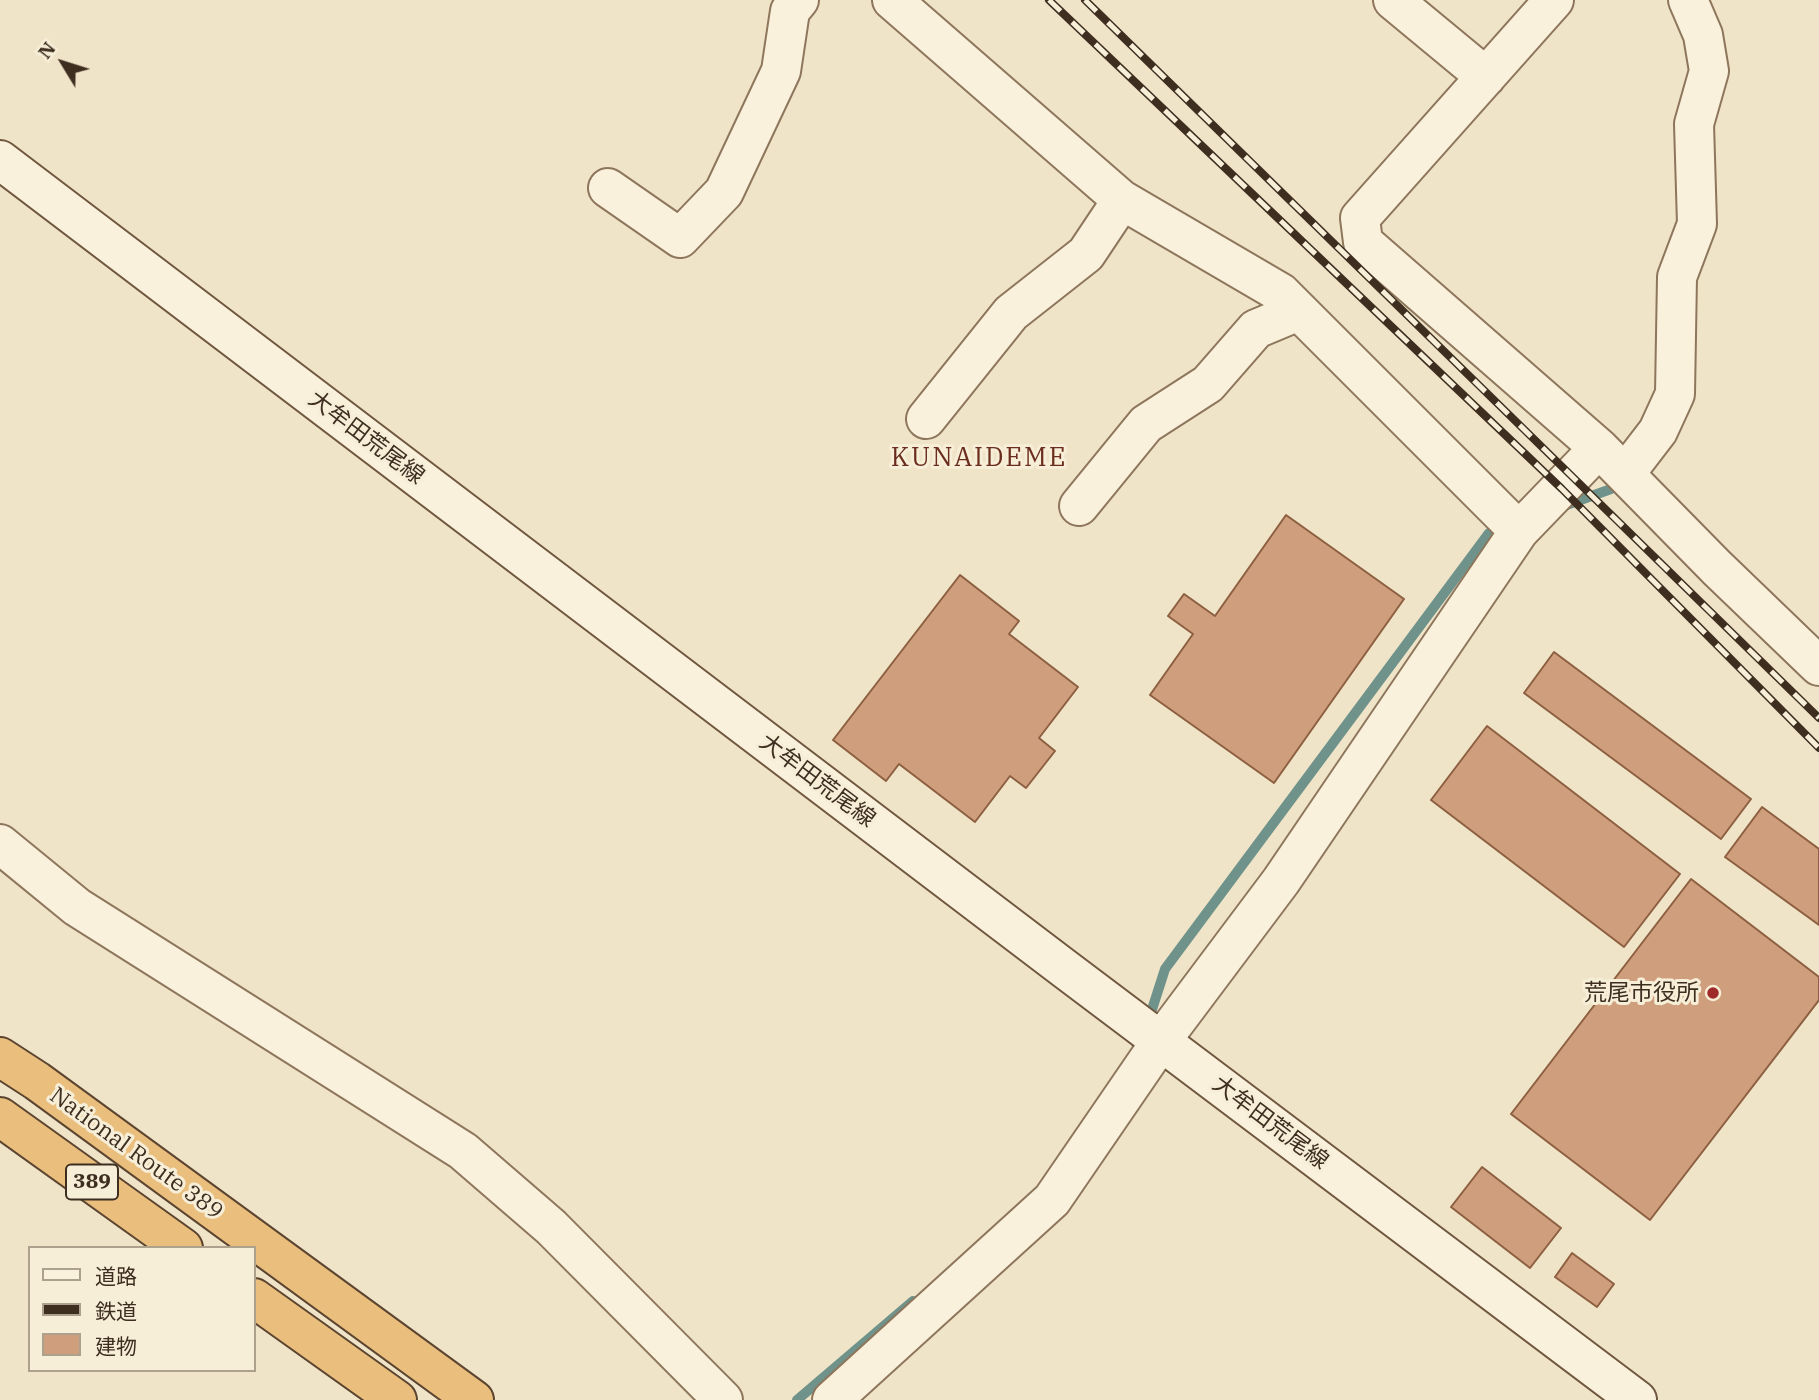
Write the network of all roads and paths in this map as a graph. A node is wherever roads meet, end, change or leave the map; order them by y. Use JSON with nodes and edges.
{"nodes":[{"id":1,"x":799,"y":0,"type":"edge"},
{"id":2,"x":892,"y":0,"type":"edge"},
{"id":3,"x":1393,"y":0,"type":"edge"},
{"id":4,"x":1554,"y":0,"type":"edge"},
{"id":5,"x":1688,"y":0,"type":"edge"},
{"id":6,"x":1486,"y":77,"type":"junction"},
{"id":7,"x":0,"y":160,"type":"edge"},
{"id":8,"x":608,"y":188,"type":"dead end"},
{"id":9,"x":1122,"y":200,"type":"junction"},
{"id":10,"x":1299,"y":311,"type":"junction"},
{"id":11,"x":926,"y":419,"type":"dead end"},
{"id":12,"x":1599,"y":447,"type":"junction"},
{"id":13,"x":1625,"y":474,"type":"junction"},
{"id":14,"x":1079,"y":506,"type":"dead end"},
{"id":15,"x":1519,"y":531,"type":"junction"},
{"id":16,"x":1819,"y":666,"type":"edge"},
{"id":17,"x":0,"y":844,"type":"edge"},
{"id":18,"x":1161,"y":1041,"type":"junction"},
{"id":19,"x":0,"y":1058,"type":"edge"},
{"id":20,"x":0,"y":1117,"type":"edge"},
{"id":21,"x":180,"y":1246,"type":"edge"},
{"id":22,"x":256,"y":1299,"type":"edge"},
{"id":23,"x":397,"y":1400,"type":"edge"},
{"id":24,"x":474,"y":1400,"type":"edge"},
{"id":25,"x":723,"y":1400,"type":"edge"},
{"id":26,"x":832,"y":1400,"type":"edge"},
{"id":27,"x":1637,"y":1400,"type":"edge"}],
"edges":[{"from":1,"to":8,"type":"street"},
{"from":2,"to":9,"type":"street"},
{"from":3,"to":6,"type":"street"},
{"from":4,"to":6,"type":"street"},
{"from":5,"to":13,"type":"street"},
{"from":6,"to":12,"type":"street"},
{"from":7,"to":18,"type":"street","name":"大牟田荒尾線"},
{"from":9,"to":10,"type":"street"},
{"from":9,"to":11,"type":"street"},
{"from":10,"to":14,"type":"street"},
{"from":10,"to":15,"type":"street"},
{"from":12,"to":13,"type":"street"},
{"from":12,"to":15,"type":"street"},
{"from":13,"to":16,"type":"street"},
{"from":15,"to":18,"type":"street"},
{"from":17,"to":25,"type":"street"},
{"from":18,"to":26,"type":"street"},
{"from":18,"to":27,"type":"street","name":"大牟田荒尾線"},
{"from":19,"to":24,"type":"highway","name":"National Route 389","number":"389"},
{"from":20,"to":21,"type":"highway","number":"389"},
{"from":22,"to":23,"type":"highway"}]}
